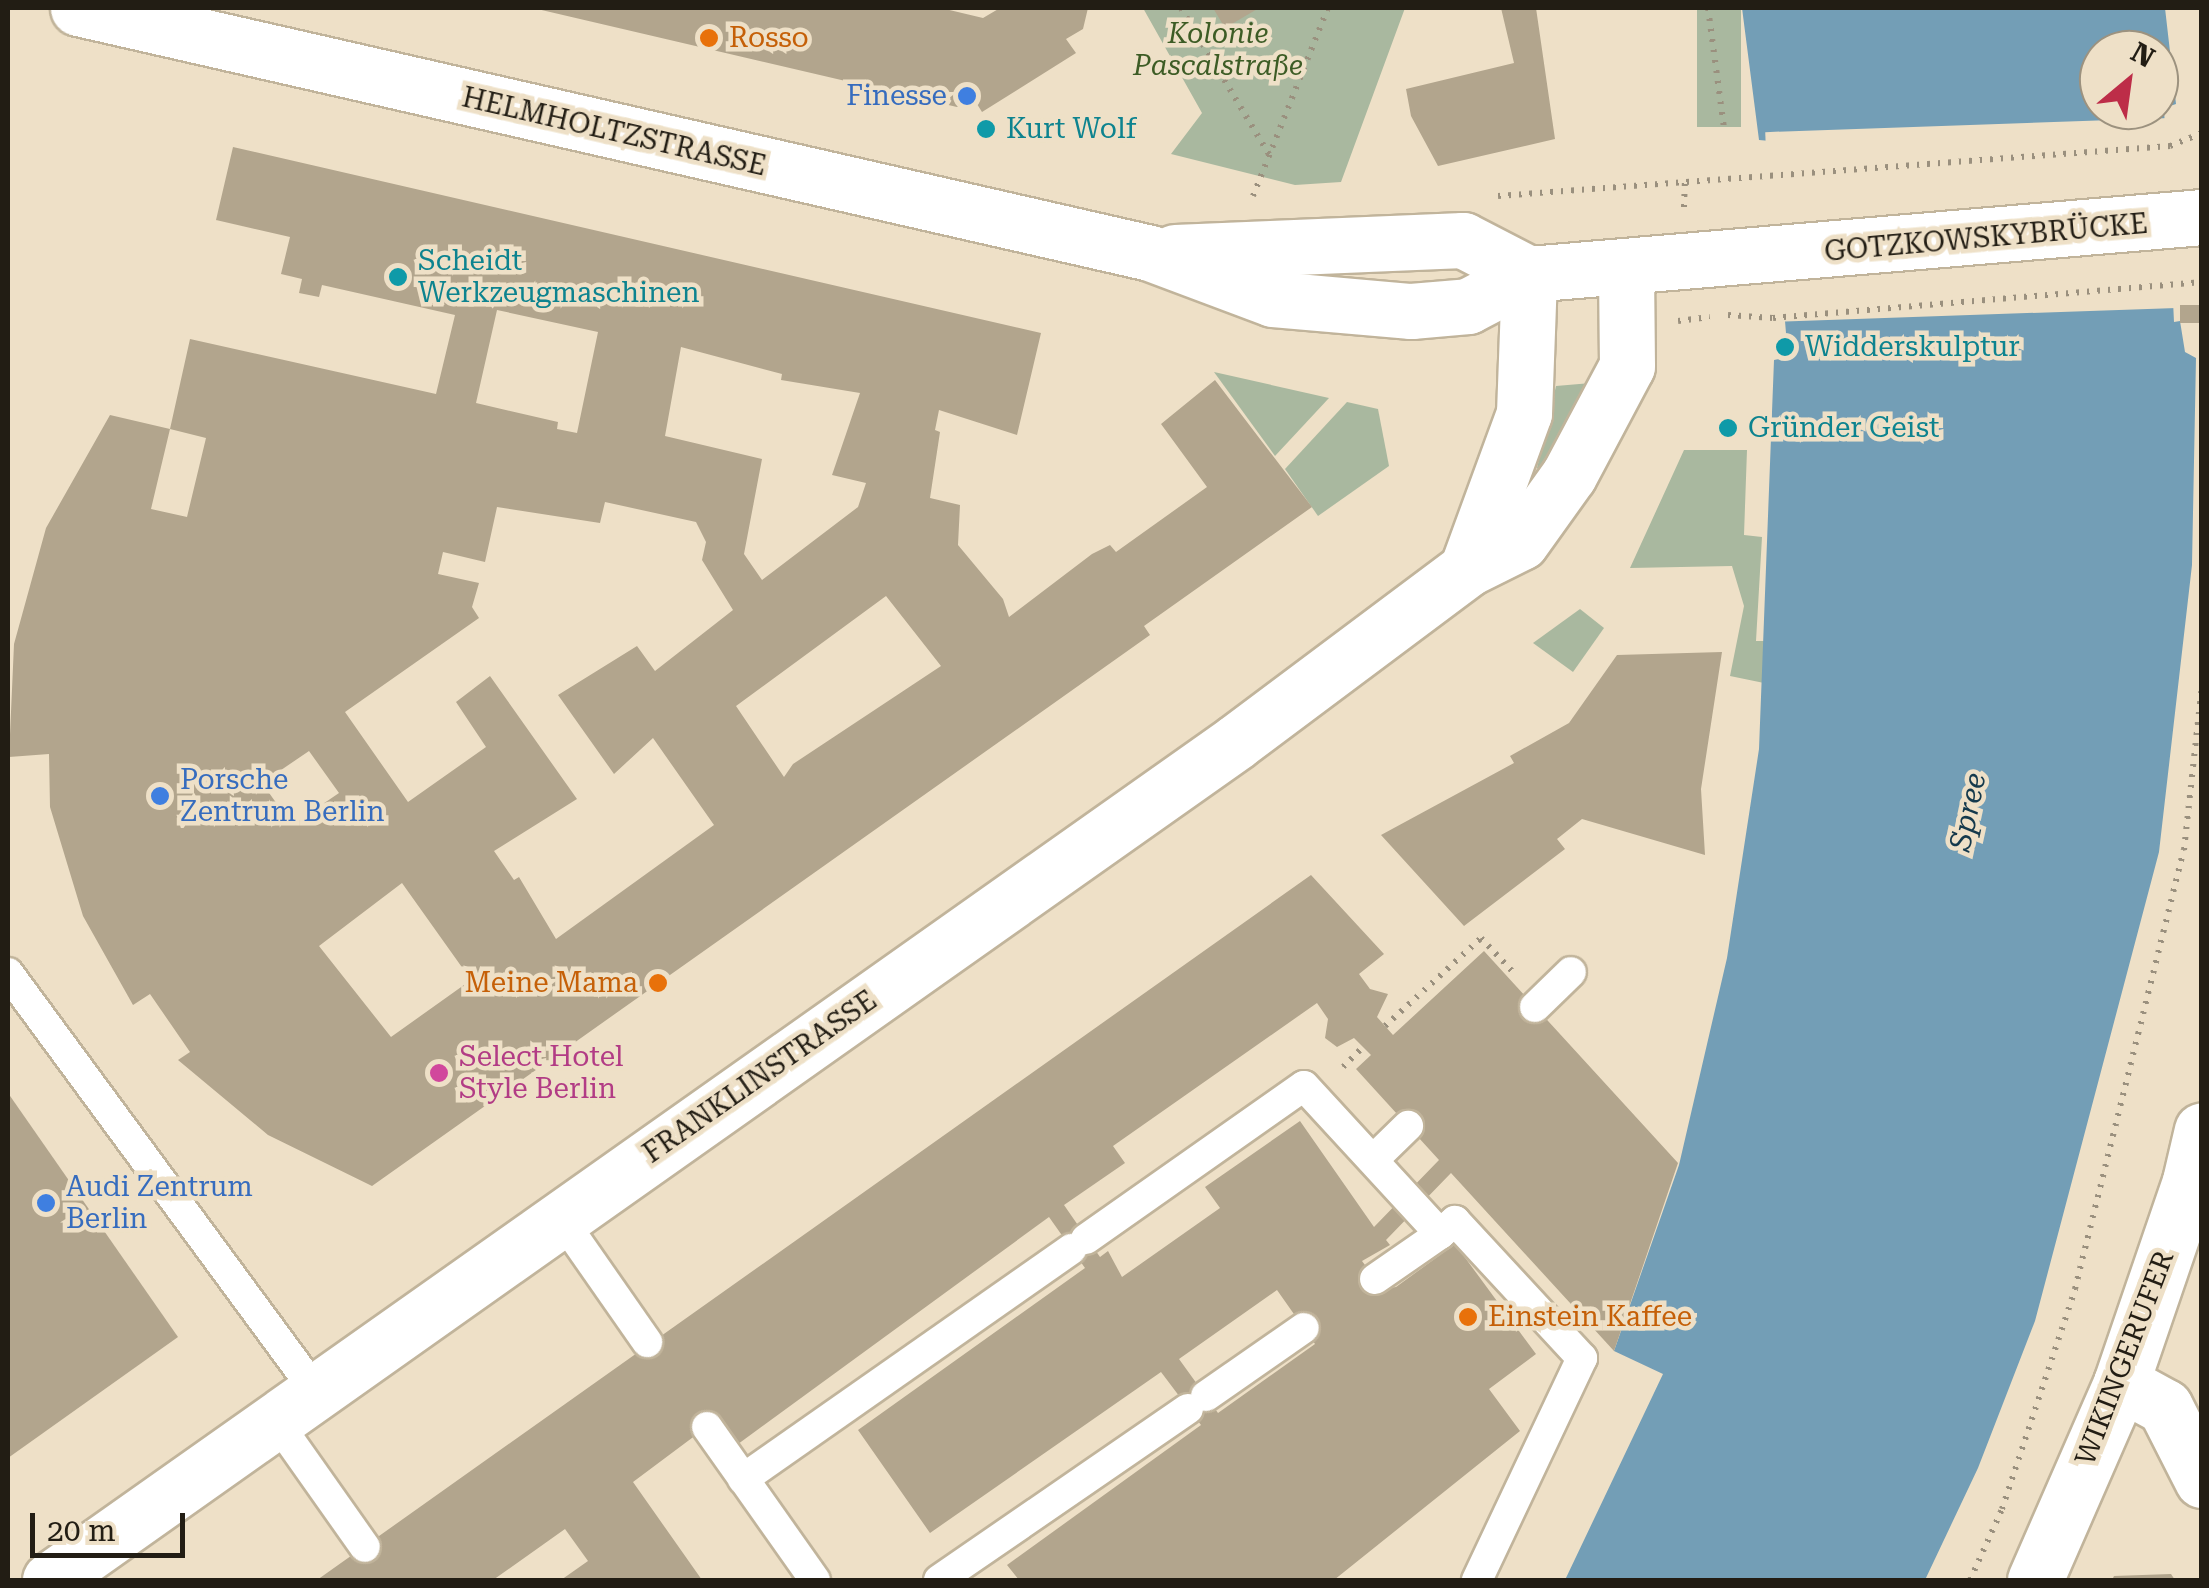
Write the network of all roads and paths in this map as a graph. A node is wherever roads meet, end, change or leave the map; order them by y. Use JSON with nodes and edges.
{"nodes":[{"id":1,"x":78,"y":8,"type":"edge"},
{"id":2,"x":1181,"y":8,"type":"edge"},
{"id":3,"x":1328,"y":8,"type":"edge"},
{"id":4,"x":1708,"y":8,"type":"edge"},
{"id":5,"x":1724,"y":128,"type":"dead end"},
{"id":6,"x":2202,"y":133,"type":"edge"},
{"id":7,"x":1272,"y":159,"type":"junction"},
{"id":8,"x":1685,"y":178,"type":"junction"},
{"id":9,"x":1685,"y":194,"type":"dead end"},
{"id":10,"x":1253,"y":196,"type":"dead end"},
{"id":11,"x":1483,"y":198,"type":"dead end"},
{"id":12,"x":2195,"y":218,"type":"edge"},
{"id":13,"x":1770,"y":257,"type":"joint"},
{"id":14,"x":1626,"y":269,"type":"junction"},
{"id":15,"x":1529,"y":274,"type":"junction"},
{"id":16,"x":2198,"y":283,"type":"edge"},
{"id":17,"x":1726,"y":315,"type":"dead end"},
{"id":18,"x":1467,"y":570,"type":"junction"},
{"id":19,"x":2202,"y":686,"type":"edge"},
{"id":20,"x":1571,"y":972,"type":"dead end"},
{"id":21,"x":8,"y":973,"type":"edge"},
{"id":22,"x":1538,"y":1004,"type":"joint"},
{"id":23,"x":1385,"y":1026,"type":"dead end"},
{"id":24,"x":1408,"y":1126,"type":"dead end"},
{"id":25,"x":2202,"y":1130,"type":"edge"},
{"id":26,"x":1372,"y":1160,"type":"junction"},
{"id":27,"x":562,"y":1220,"type":"junction"},
{"id":28,"x":1440,"y":1234,"type":"junction"},
{"id":29,"x":1375,"y":1279,"type":"dead end"},
{"id":30,"x":1304,"y":1328,"type":"dead end"},
{"id":31,"x":647,"y":1342,"type":"dead end"},
{"id":32,"x":2120,"y":1383,"type":"junction"},
{"id":33,"x":297,"y":1407,"type":"junction"},
{"id":34,"x":706,"y":1427,"type":"dead end"},
{"id":35,"x":743,"y":1479,"type":"junction"},
{"id":36,"x":2202,"y":1480,"type":"edge"},
{"id":37,"x":364,"y":1546,"type":"dead end"},
{"id":38,"x":50,"y":1580,"type":"edge"},
{"id":39,"x":815,"y":1580,"type":"edge"},
{"id":40,"x":939,"y":1580,"type":"edge"},
{"id":41,"x":1477,"y":1580,"type":"edge"},
{"id":42,"x":1970,"y":1580,"type":"edge"},
{"id":43,"x":2035,"y":1580,"type":"edge"}],
"edges":[{"from":1,"to":15,"type":"main road","name":"HELMHOLTZSTRASSE"},
{"from":2,"to":7,"type":"path"},
{"from":3,"to":7,"type":"path"},
{"from":4,"to":5,"type":"path"},
{"from":6,"to":8,"type":"path"},
{"from":7,"to":10,"type":"path"},
{"from":8,"to":9,"type":"path"},
{"from":8,"to":11,"type":"path"},
{"from":12,"to":13,"type":"main road","name":"GOTZKOWSKYBRÜCKE"},
{"from":13,"to":14,"type":"main road","name":"HELMHOLTZSTRASSE"},
{"from":14,"to":15,"type":"main road","name":"HELMHOLTZSTRASSE"},
{"from":14,"to":18,"type":"main road","name":"FRANKLINSTRASSE"},
{"from":15,"to":18,"type":"main road"},
{"from":16,"to":17,"type":"path"},
{"from":18,"to":27,"type":"main road","name":"FRANKLINSTRASSE"},
{"from":19,"to":42,"type":"path"},
{"from":20,"to":22,"type":"lane"},
{"from":21,"to":33,"type":"lane"},
{"from":22,"to":23,"type":"path"},
{"from":24,"to":26,"type":"lane"},
{"from":25,"to":32,"type":"main road","name":"WIKINGERUFER"},
{"from":26,"to":28,"type":"lane"},
{"from":26,"to":35,"type":"lane"},
{"from":27,"to":31,"type":"lane"},
{"from":27,"to":33,"type":"main road","name":"FRANKLINSTRASSE"},
{"from":28,"to":29,"type":"lane"},
{"from":28,"to":41,"type":"lane"},
{"from":30,"to":40,"type":"lane"},
{"from":32,"to":36,"type":"main road"},
{"from":32,"to":43,"type":"main road","name":"WIKINGERUFER"},
{"from":33,"to":37,"type":"lane"},
{"from":33,"to":38,"type":"main road","name":"FRANKLINSTRASSE"},
{"from":34,"to":35,"type":"lane"},
{"from":35,"to":39,"type":"lane"}]}
